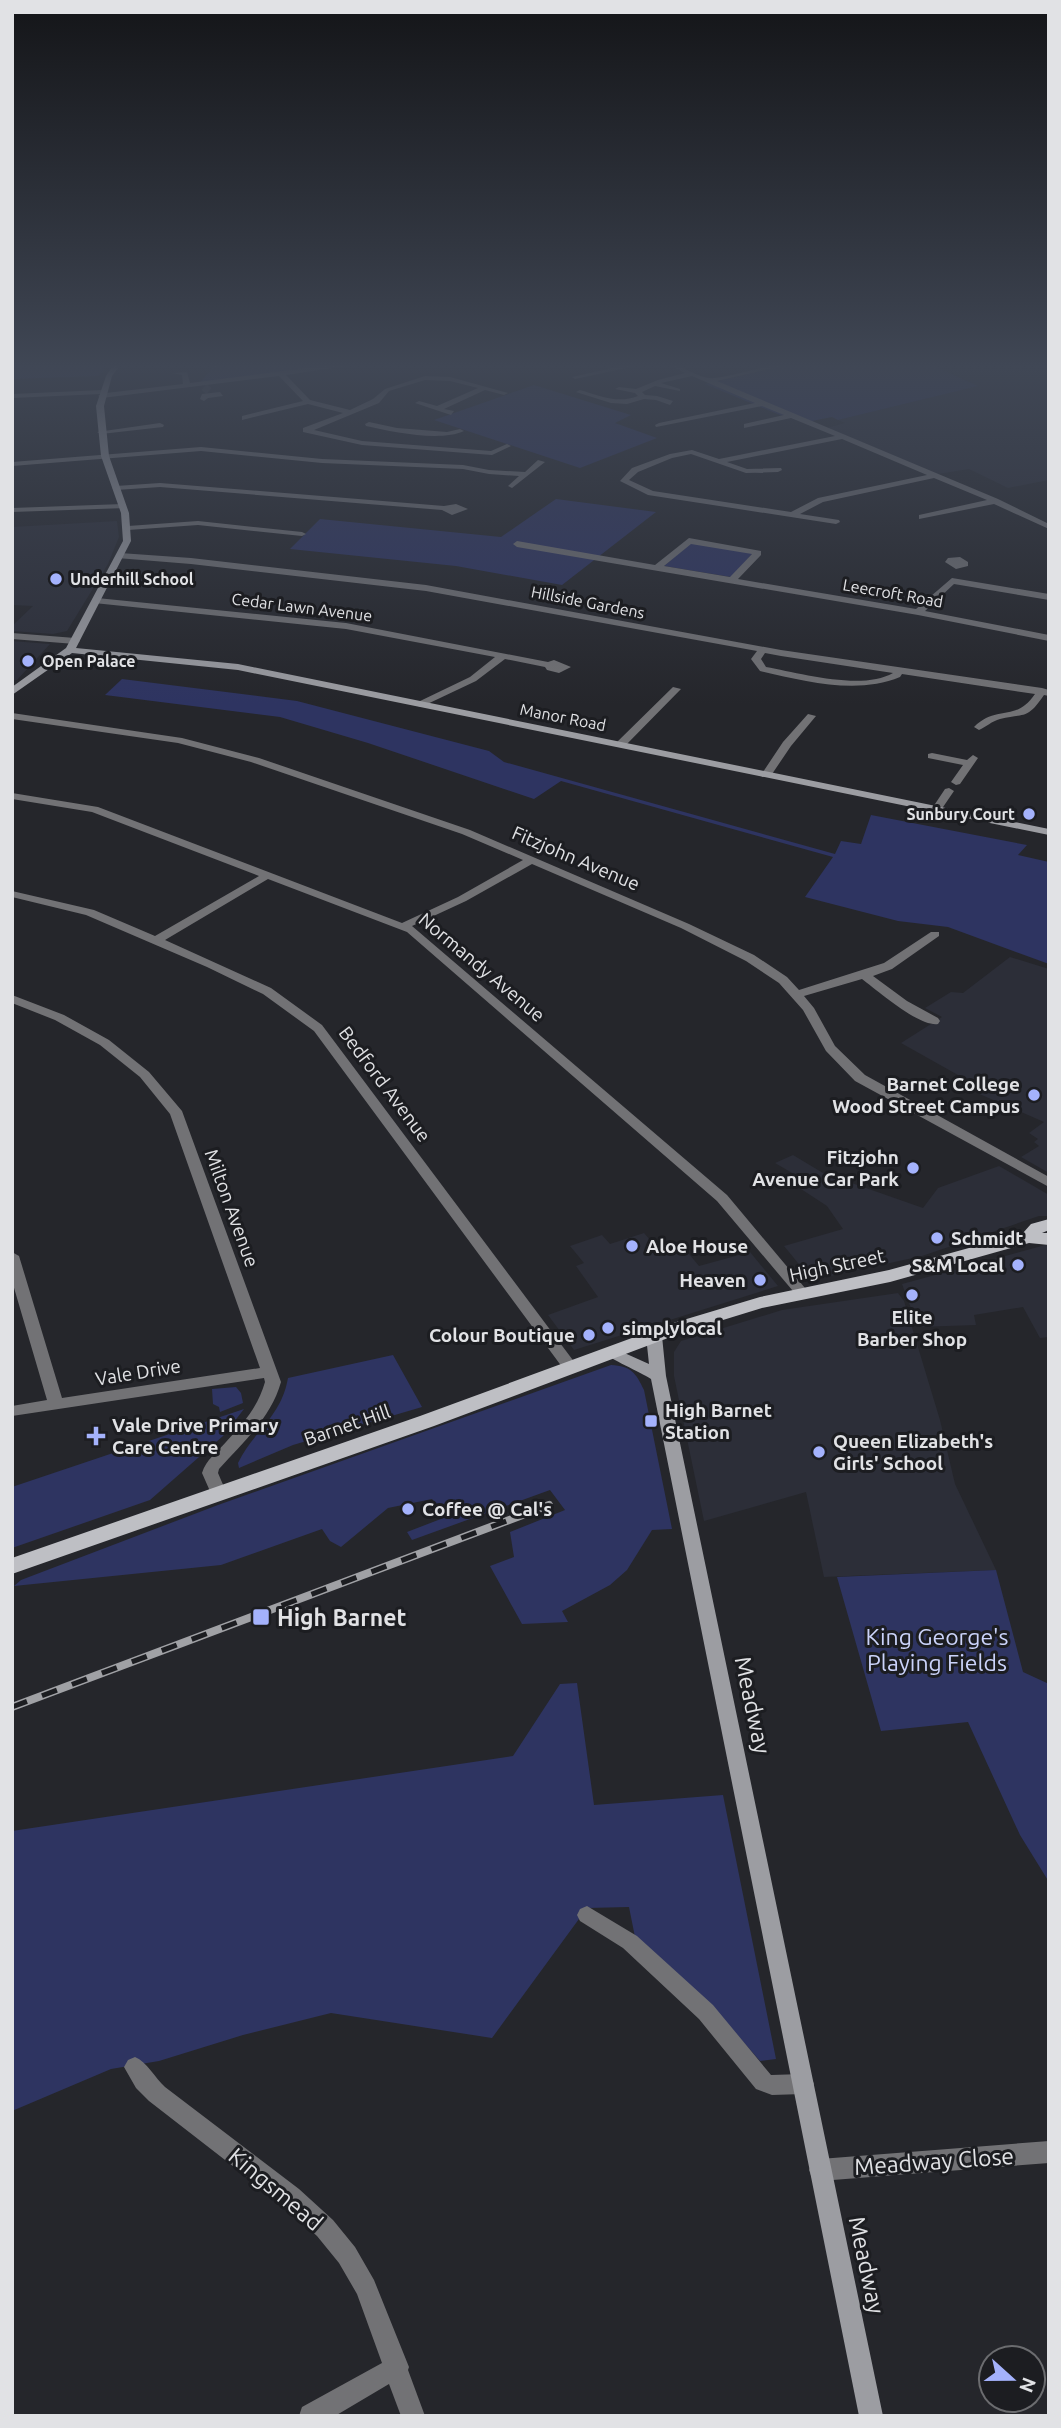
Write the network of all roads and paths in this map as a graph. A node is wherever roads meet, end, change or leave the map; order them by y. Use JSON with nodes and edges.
{"nodes":[{"id":1,"x":112,"y":477,"type":"edge"},
{"id":2,"x":522,"y":477,"type":"edge"},
{"id":3,"x":628,"y":477,"type":"edge"},
{"id":4,"x":925,"y":477,"type":"edge"},
{"id":5,"x":941,"y":477,"type":"edge"},
{"id":6,"x":512,"y":486,"type":"dead end"},
{"id":7,"x":116,"y":488,"type":"junction"},
{"id":8,"x":995,"y":501,"type":"junction"},
{"id":9,"x":123,"y":506,"type":"junction"},
{"id":10,"x":444,"y":508,"type":"dead end"},
{"id":11,"x":12,"y":510,"type":"edge"},
{"id":12,"x":792,"y":515,"type":"junction"},
{"id":13,"x":836,"y":522,"type":"dead end"},
{"id":14,"x":932,"y":523,"type":"dead end"},
{"id":15,"x":1049,"y":527,"type":"edge"},
{"id":16,"x":128,"y":528,"type":"junction"},
{"id":17,"x":302,"y":534,"type":"dead end"},
{"id":18,"x":517,"y":544,"type":"dead end"},
{"id":19,"x":120,"y":556,"type":"junction"},
{"id":20,"x":960,"y":566,"type":"dead end"},
{"id":21,"x":658,"y":567,"type":"junction"},
{"id":22,"x":732,"y":580,"type":"junction"},
{"id":23,"x":952,"y":581,"type":"junction"},
{"id":24,"x":1049,"y":597,"type":"edge"},
{"id":25,"x":97,"y":601,"type":"junction"},
{"id":26,"x":918,"y":612,"type":"junction"},
{"id":27,"x":12,"y":636,"type":"edge"},
{"id":28,"x":1049,"y":638,"type":"edge"},
{"id":29,"x":72,"y":646,"type":"junction"},
{"id":30,"x":762,"y":650,"type":"junction"},
{"id":31,"x":503,"y":656,"type":"junction"},
{"id":32,"x":549,"y":665,"type":"dead end"},
{"id":33,"x":898,"y":670,"type":"junction"},
{"id":34,"x":805,"y":676,"type":"junction"},
{"id":35,"x":798,"y":686,"type":"dead end"},
{"id":36,"x":676,"y":689,"type":"dead end"},
{"id":37,"x":12,"y":692,"type":"edge"},
{"id":38,"x":1045,"y":692,"type":"edge"},
{"id":39,"x":421,"y":704,"type":"junction"},
{"id":40,"x":12,"y":716,"type":"edge"},
{"id":41,"x":811,"y":716,"type":"dead end"},
{"id":42,"x":979,"y":727,"type":"dead end"},
{"id":43,"x":620,"y":745,"type":"junction"},
{"id":44,"x":932,"y":756,"type":"dead end"},
{"id":45,"x":766,"y":775,"type":"junction"},
{"id":46,"x":12,"y":796,"type":"edge"},
{"id":47,"x":936,"y":810,"type":"junction"},
{"id":48,"x":1049,"y":832,"type":"edge"},
{"id":49,"x":532,"y":860,"type":"junction"},
{"id":50,"x":268,"y":875,"type":"junction"},
{"id":51,"x":12,"y":894,"type":"edge"},
{"id":52,"x":404,"y":926,"type":"junction"},
{"id":53,"x":935,"y":934,"type":"dead end"},
{"id":54,"x":156,"y":940,"type":"junction"},
{"id":55,"x":864,"y":975,"type":"junction"},
{"id":56,"x":798,"y":994,"type":"junction"},
{"id":57,"x":12,"y":999,"type":"edge"},
{"id":58,"x":934,"y":1021,"type":"dead end"},
{"id":59,"x":1049,"y":1183,"type":"edge"},
{"id":60,"x":1049,"y":1224,"type":"edge"},
{"id":61,"x":1029,"y":1237,"type":"junction"},
{"id":62,"x":1049,"y":1239,"type":"edge"},
{"id":63,"x":12,"y":1256,"type":"edge"},
{"id":64,"x":803,"y":1294,"type":"junction"},
{"id":65,"x":654,"y":1336,"type":"junction"},
{"id":66,"x":611,"y":1352,"type":"junction"},
{"id":67,"x":570,"y":1367,"type":"junction"},
{"id":68,"x":270,"y":1371,"type":"junction"},
{"id":69,"x":658,"y":1376,"type":"junction"},
{"id":70,"x":56,"y":1404,"type":"junction"},
{"id":71,"x":12,"y":1411,"type":"edge"},
{"id":72,"x":219,"y":1494,"type":"junction"},
{"id":73,"x":12,"y":1566,"type":"edge"},
{"id":74,"x":587,"y":1914,"type":"dead end"},
{"id":75,"x":135,"y":2067,"type":"dead end"},
{"id":76,"x":803,"y":2084,"type":"junction"},
{"id":77,"x":1049,"y":2152,"type":"edge"},
{"id":78,"x":820,"y":2170,"type":"junction"},
{"id":79,"x":397,"y":2367,"type":"junction"},
{"id":80,"x":311,"y":2416,"type":"edge"},
{"id":81,"x":413,"y":2416,"type":"edge"},
{"id":82,"x":871,"y":2416,"type":"edge"}],
"edges":[{"from":1,"to":7,"type":"street"},
{"from":2,"to":6,"type":"street"},
{"from":3,"to":12,"type":"street"},
{"from":4,"to":12,"type":"street"},
{"from":5,"to":8,"type":"street"},
{"from":7,"to":9,"type":"street"},
{"from":7,"to":10,"type":"street"},
{"from":8,"to":14,"type":"street"},
{"from":8,"to":15,"type":"street"},
{"from":9,"to":11,"type":"street"},
{"from":9,"to":16,"type":"street"},
{"from":12,"to":13,"type":"street"},
{"from":16,"to":17,"type":"street"},
{"from":16,"to":19,"type":"street"},
{"from":18,"to":21,"type":"street","name":"Leecroft Road"},
{"from":19,"to":25,"type":"street"},
{"from":19,"to":30,"type":"street","name":"Hillside Gardens"},
{"from":20,"to":23,"type":"street"},
{"from":21,"to":22,"type":"street","name":"Leecroft Road"},
{"from":21,"to":22,"type":"street"},
{"from":22,"to":26,"type":"street","name":"Leecroft Road"},
{"from":23,"to":24,"type":"street"},
{"from":23,"to":26,"type":"street"},
{"from":25,"to":29,"type":"street"},
{"from":25,"to":31,"type":"street","name":"Cedar Lawn Avenue"},
{"from":26,"to":28,"type":"street","name":"Leecroft Road"},
{"from":27,"to":29,"type":"street"},
{"from":29,"to":37,"type":"street"},
{"from":29,"to":39,"type":"street","name":"Manor Road"},
{"from":30,"to":33,"type":"street","name":"Hillside Gardens"},
{"from":30,"to":34,"type":"street"},
{"from":31,"to":32,"type":"street","name":"Cedar Lawn Avenue"},
{"from":31,"to":39,"type":"street"},
{"from":33,"to":34,"type":"street"},
{"from":33,"to":38,"type":"street","name":"Hillside Gardens"},
{"from":34,"to":35,"type":"street"},
{"from":36,"to":43,"type":"street"},
{"from":38,"to":42,"type":"street"},
{"from":39,"to":43,"type":"street","name":"Manor Road"},
{"from":40,"to":49,"type":"street","name":"Fitzjohn Avenue"},
{"from":41,"to":45,"type":"street"},
{"from":43,"to":45,"type":"street","name":"Manor Road"},
{"from":44,"to":47,"type":"street"},
{"from":45,"to":47,"type":"street","name":"Manor Road"},
{"from":46,"to":50,"type":"street","name":"Normandy Avenue"},
{"from":47,"to":48,"type":"street","name":"Manor Road"},
{"from":49,"to":52,"type":"street"},
{"from":49,"to":56,"type":"street","name":"Fitzjohn Avenue"},
{"from":50,"to":52,"type":"street","name":"Normandy Avenue"},
{"from":50,"to":54,"type":"street"},
{"from":51,"to":54,"type":"street","name":"Bedford Avenue"},
{"from":52,"to":64,"type":"street","name":"Normandy Avenue"},
{"from":53,"to":55,"type":"street"},
{"from":54,"to":67,"type":"street","name":"Bedford Avenue"},
{"from":55,"to":56,"type":"street"},
{"from":55,"to":58,"type":"street"},
{"from":56,"to":59,"type":"street","name":"Fitzjohn Avenue"},
{"from":57,"to":68,"type":"street","name":"Milton Avenue"},
{"from":60,"to":61,"type":"main road","name":"High Street"},
{"from":61,"to":62,"type":"main road","name":"High Street"},
{"from":61,"to":64,"type":"main road","name":"High Street"},
{"from":63,"to":70,"type":"street"},
{"from":64,"to":65,"type":"main road","name":"High Street"},
{"from":65,"to":66,"type":"main road","name":"Barnet Hill"},
{"from":65,"to":69,"type":"street","name":"Meadway"},
{"from":66,"to":67,"type":"main road","name":"Barnet Hill"},
{"from":66,"to":69,"type":"street"},
{"from":67,"to":72,"type":"main road","name":"Barnet Hill"},
{"from":68,"to":70,"type":"street","name":"Vale Drive"},
{"from":68,"to":72,"type":"street"},
{"from":69,"to":76,"type":"street","name":"Meadway"},
{"from":70,"to":71,"type":"street","name":"Vale Drive"},
{"from":72,"to":73,"type":"main road","name":"Barnet Hill"},
{"from":74,"to":76,"type":"street"},
{"from":75,"to":79,"type":"street","name":"Kingsmead"},
{"from":76,"to":78,"type":"street","name":"Meadway"},
{"from":77,"to":78,"type":"street","name":"Meadway Close"},
{"from":78,"to":82,"type":"street","name":"Meadway"},
{"from":79,"to":80,"type":"street"},
{"from":79,"to":81,"type":"street","name":"Kingsmead"}]}
